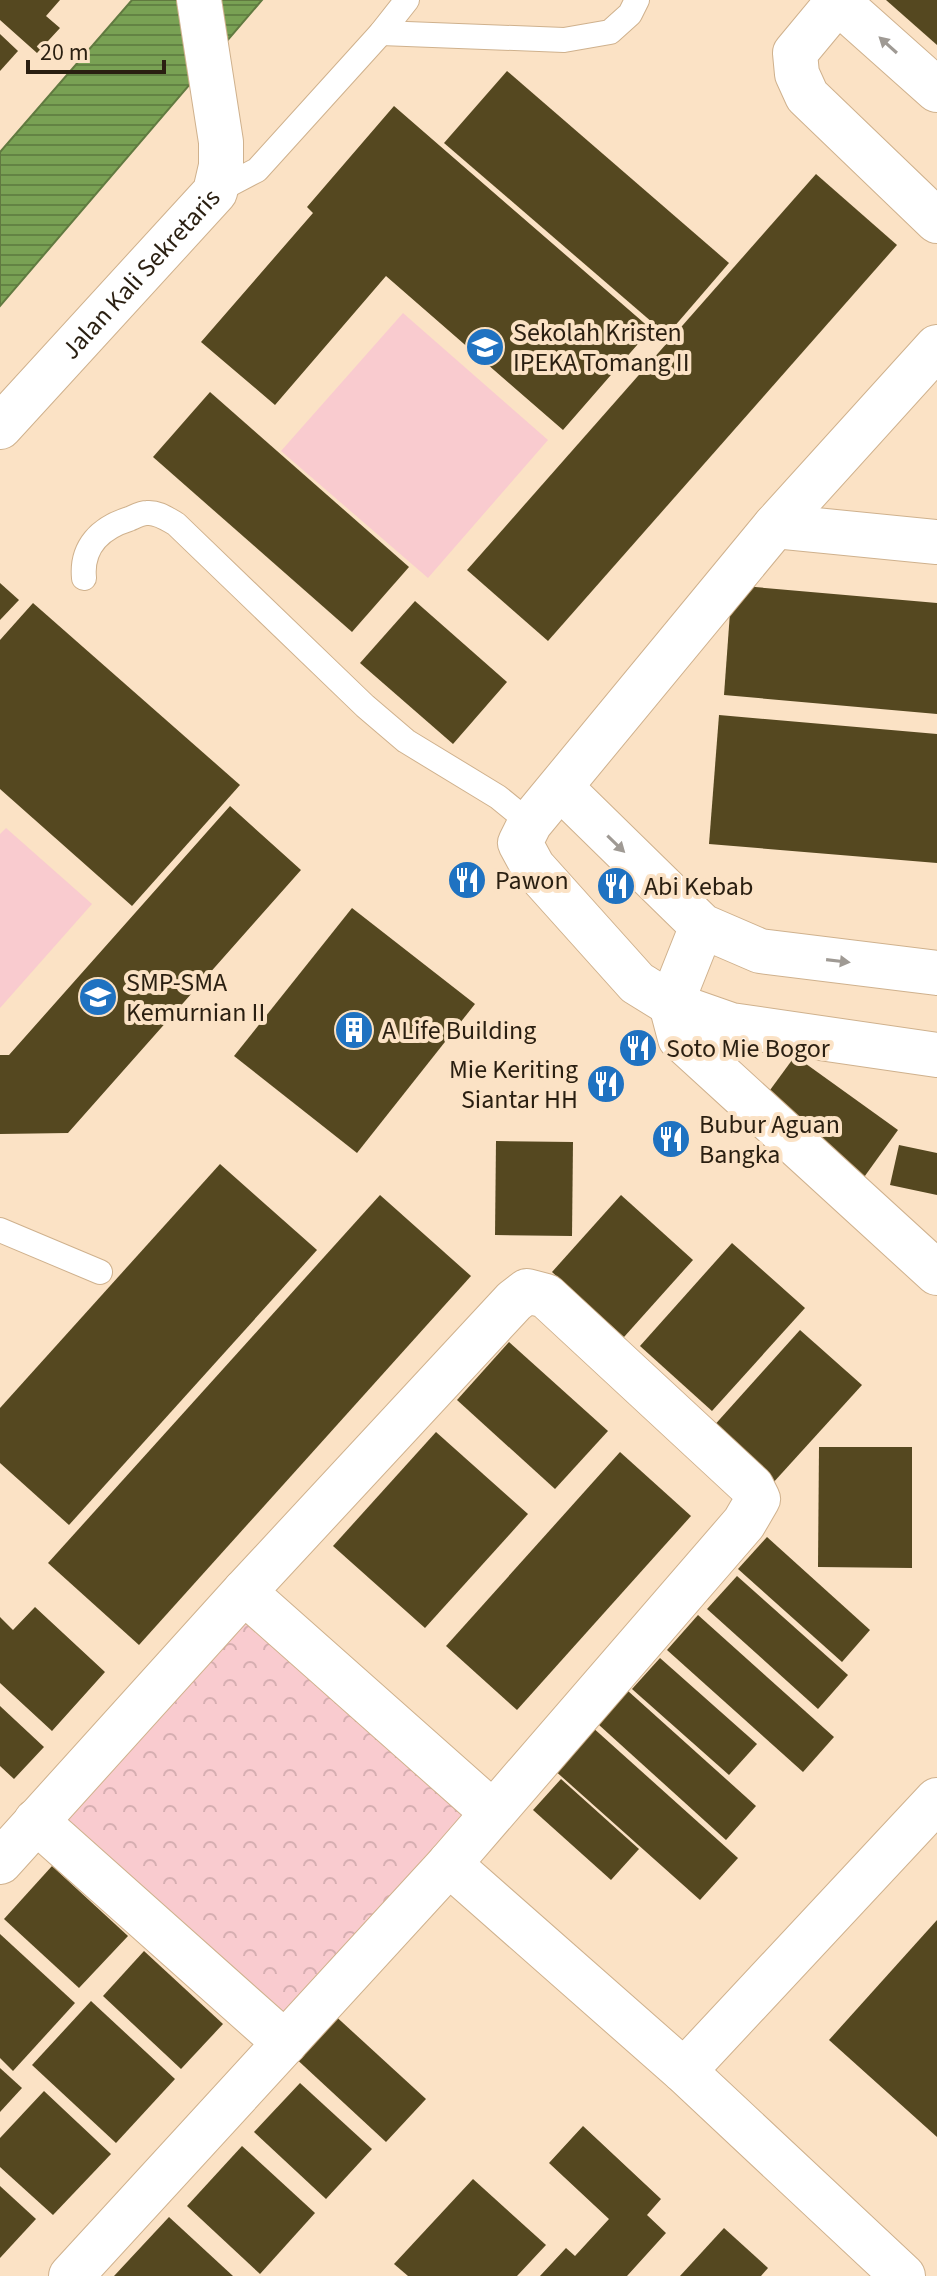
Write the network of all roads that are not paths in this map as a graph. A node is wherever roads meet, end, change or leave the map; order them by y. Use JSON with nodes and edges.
{"nodes":[{"id":1,"x":199,"y":0,"type":"edge"},
{"id":2,"x":407,"y":0,"type":"edge"},
{"id":3,"x":637,"y":0,"type":"edge"},
{"id":4,"x":838,"y":0,"type":"edge"},
{"id":5,"x":381,"y":33,"type":"junction"},
{"id":6,"x":937,"y":90,"type":"edge"},
{"id":7,"x":215,"y":192,"type":"junction"},
{"id":8,"x":937,"y":221,"type":"edge"},
{"id":9,"x":937,"y":347,"type":"edge"},
{"id":10,"x":0,"y":427,"type":"edge"},
{"id":11,"x":775,"y":526,"type":"junction"},
{"id":12,"x":937,"y":542,"type":"edge"},
{"id":13,"x":84,"y":578,"type":"dead end"},
{"id":14,"x":561,"y":788,"type":"junction"},
{"id":15,"x":530,"y":823,"type":"junction"},
{"id":16,"x":702,"y":926,"type":"junction"},
{"id":17,"x":937,"y":973,"type":"edge"},
{"id":18,"x":671,"y":1004,"type":"junction"},
{"id":19,"x":937,"y":1055,"type":"edge"},
{"id":20,"x":0,"y":1230,"type":"edge"},
{"id":21,"x":100,"y":1272,"type":"dead end"},
{"id":22,"x":937,"y":1273,"type":"edge"},
{"id":23,"x":244,"y":1592,"type":"junction"},
{"id":24,"x":937,"y":1800,"type":"edge"},
{"id":25,"x":492,"y":1812,"type":"junction"},
{"id":26,"x":36,"y":1821,"type":"junction"},
{"id":27,"x":0,"y":1862,"type":"edge"},
{"id":28,"x":449,"y":1864,"type":"junction"},
{"id":29,"x":285,"y":2043,"type":"junction"},
{"id":30,"x":684,"y":2071,"type":"junction"},
{"id":31,"x":71,"y":2276,"type":"edge"},
{"id":32,"x":903,"y":2276,"type":"edge"}],
"edges":[{"from":1,"to":7,"type":"street","name":"Jalan Kali Sekretaris"},
{"from":2,"to":5,"type":"lane"},
{"from":3,"to":5,"type":"lane"},
{"from":6,"to":4,"type":"street","one_way":true},
{"from":4,"to":8,"type":"street"},
{"from":5,"to":7,"type":"lane"},
{"from":7,"to":10,"type":"street","name":"Jalan Kali Sekretaris"},
{"from":9,"to":11,"type":"street"},
{"from":11,"to":12,"type":"street"},
{"from":11,"to":14,"type":"street"},
{"from":13,"to":15,"type":"lane"},
{"from":14,"to":15,"type":"street"},
{"from":14,"to":16,"type":"street","one_way":true},
{"from":15,"to":18,"type":"street"},
{"from":16,"to":17,"type":"street","one_way":true},
{"from":16,"to":18,"type":"street"},
{"from":18,"to":19,"type":"street"},
{"from":18,"to":22,"type":"street"},
{"from":20,"to":21,"type":"lane"},
{"from":23,"to":25,"type":"street"},
{"from":23,"to":25,"type":"street"},
{"from":23,"to":26,"type":"street"},
{"from":24,"to":30,"type":"street"},
{"from":25,"to":28,"type":"street"},
{"from":26,"to":27,"type":"street"},
{"from":26,"to":29,"type":"street"},
{"from":28,"to":29,"type":"street"},
{"from":28,"to":30,"type":"street"},
{"from":29,"to":31,"type":"street"},
{"from":30,"to":32,"type":"street"}]}
